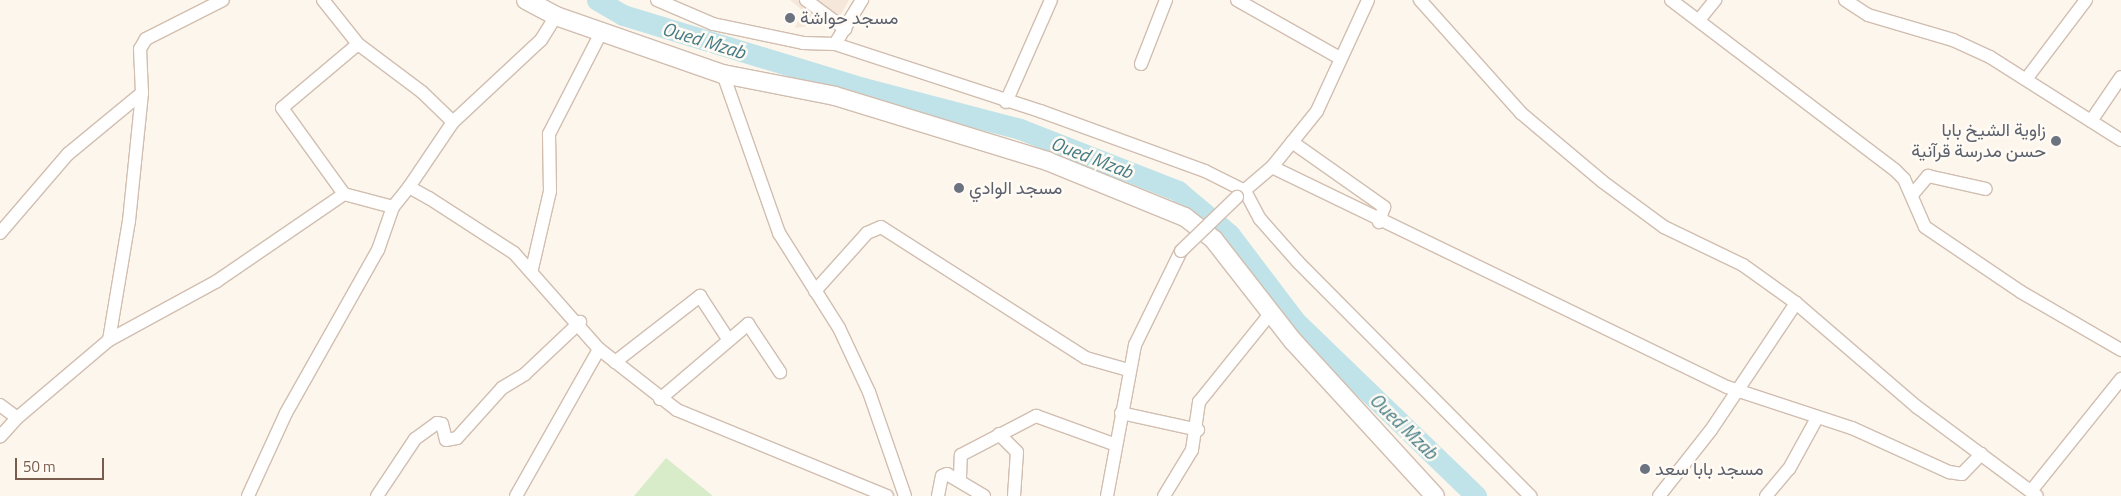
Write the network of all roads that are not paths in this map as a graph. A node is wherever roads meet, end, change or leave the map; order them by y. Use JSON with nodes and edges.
{"nodes":[{"id":1,"x":223,"y":0,"type":"edge"},
{"id":2,"x":323,"y":0,"type":"edge"},
{"id":3,"x":526,"y":0,"type":"edge"},
{"id":4,"x":658,"y":0,"type":"edge"},
{"id":5,"x":806,"y":0,"type":"edge"},
{"id":6,"x":862,"y":0,"type":"edge"},
{"id":7,"x":1051,"y":0,"type":"edge"},
{"id":8,"x":1166,"y":0,"type":"edge"},
{"id":9,"x":1237,"y":0,"type":"edge"},
{"id":10,"x":1368,"y":0,"type":"edge"},
{"id":11,"x":1420,"y":0,"type":"edge"},
{"id":12,"x":1671,"y":0,"type":"edge"},
{"id":13,"x":1715,"y":0,"type":"edge"},
{"id":14,"x":1846,"y":0,"type":"edge"},
{"id":15,"x":2086,"y":0,"type":"edge"},
{"id":16,"x":207,"y":4,"type":"edge"},
{"id":17,"x":556,"y":16,"type":"junction"},
{"id":18,"x":1700,"y":20,"type":"junction"},
{"id":19,"x":845,"y":29,"type":"junction"},
{"id":20,"x":602,"y":31,"type":"junction"},
{"id":21,"x":358,"y":44,"type":"junction"},
{"id":22,"x":835,"y":44,"type":"junction"},
{"id":23,"x":1340,"y":58,"type":"junction"},
{"id":24,"x":1141,"y":64,"type":"dead end"},
{"id":25,"x":723,"y":74,"type":"junction"},
{"id":26,"x":2121,"y":77,"type":"edge"},
{"id":27,"x":2026,"y":78,"type":"junction"},
{"id":28,"x":142,"y":93,"type":"junction"},
{"id":29,"x":1006,"y":102,"type":"junction"},
{"id":30,"x":2091,"y":120,"type":"junction"},
{"id":31,"x":453,"y":122,"type":"junction"},
{"id":32,"x":2121,"y":140,"type":"edge"},
{"id":33,"x":1292,"y":142,"type":"junction"},
{"id":34,"x":1272,"y":167,"type":"junction"},
{"id":35,"x":409,"y":187,"type":"junction"},
{"id":36,"x":1986,"y":189,"type":"dead end"},
{"id":37,"x":344,"y":194,"type":"junction"},
{"id":38,"x":1241,"y":194,"type":"junction"},
{"id":39,"x":1912,"y":196,"type":"junction"},
{"id":40,"x":393,"y":207,"type":"junction"},
{"id":41,"x":1379,"y":222,"type":"junction"},
{"id":42,"x":0,"y":233,"type":"edge"},
{"id":43,"x":532,"y":269,"type":"junction"},
{"id":44,"x":815,"y":291,"type":"junction"},
{"id":45,"x":1796,"y":303,"type":"junction"},
{"id":46,"x":1270,"y":314,"type":"junction"},
{"id":47,"x":580,"y":322,"type":"junction"},
{"id":48,"x":728,"y":339,"type":"junction"},
{"id":49,"x":109,"y":340,"type":"junction"},
{"id":50,"x":600,"y":349,"type":"junction"},
{"id":51,"x":2121,"y":350,"type":"edge"},
{"id":52,"x":615,"y":362,"type":"junction"},
{"id":53,"x":1128,"y":370,"type":"junction"},
{"id":54,"x":780,"y":372,"type":"dead end"},
{"id":55,"x":2121,"y":379,"type":"edge"},
{"id":56,"x":1738,"y":390,"type":"junction"},
{"id":57,"x":660,"y":399,"type":"junction"},
{"id":58,"x":0,"y":405,"type":"edge"},
{"id":59,"x":1121,"y":413,"type":"junction"},
{"id":60,"x":17,"y":418,"type":"junction"},
{"id":61,"x":1817,"y":418,"type":"junction"},
{"id":62,"x":1198,"y":430,"type":"junction"},
{"id":63,"x":999,"y":434,"type":"junction"},
{"id":64,"x":0,"y":437,"type":"edge"},
{"id":65,"x":1116,"y":446,"type":"junction"},
{"id":66,"x":1982,"y":454,"type":"junction"},
{"id":67,"x":960,"y":478,"type":"junction"},
{"id":68,"x":870,"y":493,"type":"edge"},
{"id":69,"x":2034,"y":494,"type":"edge"},
{"id":70,"x":248,"y":496,"type":"edge"},
{"id":71,"x":377,"y":496,"type":"edge"},
{"id":72,"x":516,"y":496,"type":"edge"},
{"id":73,"x":887,"y":496,"type":"edge"},
{"id":74,"x":905,"y":496,"type":"edge"},
{"id":75,"x":938,"y":496,"type":"edge"},
{"id":76,"x":984,"y":496,"type":"edge"},
{"id":77,"x":1014,"y":496,"type":"edge"},
{"id":78,"x":1107,"y":496,"type":"edge"},
{"id":79,"x":1164,"y":496,"type":"edge"},
{"id":80,"x":1435,"y":496,"type":"edge"},
{"id":81,"x":1530,"y":496,"type":"edge"},
{"id":82,"x":1659,"y":496,"type":"edge"},
{"id":83,"x":1766,"y":496,"type":"edge"}],
"edges":[{"from":1,"to":16,"type":"street"},
{"from":2,"to":21,"type":"street"},
{"from":3,"to":17,"type":"street"},
{"from":4,"to":22,"type":"street"},
{"from":5,"to":19,"type":"street"},
{"from":6,"to":19,"type":"street"},
{"from":7,"to":29,"type":"street"},
{"from":8,"to":24,"type":"street"},
{"from":9,"to":23,"type":"street"},
{"from":10,"to":23,"type":"street"},
{"from":11,"to":45,"type":"street"},
{"from":12,"to":18,"type":"street"},
{"from":13,"to":18,"type":"street"},
{"from":14,"to":27,"type":"street"},
{"from":15,"to":27,"type":"street"},
{"from":16,"to":28,"type":"street"},
{"from":17,"to":20,"type":"street"},
{"from":17,"to":31,"type":"street"},
{"from":18,"to":39,"type":"street"},
{"from":19,"to":22,"type":"street"},
{"from":20,"to":25,"type":"street"},
{"from":20,"to":43,"type":"street"},
{"from":21,"to":31,"type":"street"},
{"from":21,"to":37,"type":"street"},
{"from":22,"to":29,"type":"street"},
{"from":23,"to":33,"type":"street"},
{"from":25,"to":44,"type":"street"},
{"from":25,"to":46,"type":"street"},
{"from":26,"to":30,"type":"street"},
{"from":27,"to":30,"type":"street"},
{"from":28,"to":42,"type":"street"},
{"from":28,"to":49,"type":"street"},
{"from":29,"to":38,"type":"street"},
{"from":30,"to":32,"type":"street"},
{"from":31,"to":35,"type":"street"},
{"from":33,"to":34,"type":"street"},
{"from":33,"to":41,"type":"street"},
{"from":34,"to":38,"type":"street"},
{"from":34,"to":41,"type":"street"},
{"from":35,"to":40,"type":"street"},
{"from":35,"to":43,"type":"street"},
{"from":36,"to":39,"type":"street"},
{"from":37,"to":40,"type":"street"},
{"from":37,"to":49,"type":"street"},
{"from":38,"to":53,"type":"street","bridge":true},
{"from":38,"to":81,"type":"street"},
{"from":39,"to":51,"type":"street"},
{"from":40,"to":70,"type":"street"},
{"from":41,"to":56,"type":"street"},
{"from":43,"to":47,"type":"street"},
{"from":44,"to":53,"type":"street"},
{"from":44,"to":74,"type":"street"},
{"from":45,"to":56,"type":"street"},
{"from":45,"to":66,"type":"street"},
{"from":46,"to":62,"type":"street"},
{"from":46,"to":80,"type":"street"},
{"from":47,"to":50,"type":"street"},
{"from":47,"to":71,"type":"street"},
{"from":48,"to":52,"type":"street"},
{"from":48,"to":54,"type":"street"},
{"from":48,"to":57,"type":"street"},
{"from":49,"to":60,"type":"street"},
{"from":50,"to":52,"type":"street"},
{"from":50,"to":72,"type":"street"},
{"from":52,"to":57,"type":"street"},
{"from":53,"to":59,"type":"street"},
{"from":55,"to":69,"type":"street"},
{"from":56,"to":61,"type":"street"},
{"from":56,"to":82,"type":"street"},
{"from":57,"to":68,"type":"street"},
{"from":58,"to":60,"type":"street"},
{"from":59,"to":62,"type":"street"},
{"from":59,"to":65,"type":"street"},
{"from":60,"to":64,"type":"street"},
{"from":61,"to":66,"type":"street"},
{"from":61,"to":83,"type":"street"},
{"from":62,"to":79,"type":"street"},
{"from":63,"to":65,"type":"street"},
{"from":63,"to":67,"type":"street"},
{"from":63,"to":77,"type":"street"},
{"from":65,"to":78,"type":"street"},
{"from":66,"to":69,"type":"street"},
{"from":67,"to":75,"type":"street"},
{"from":67,"to":76,"type":"street"},
{"from":68,"to":73,"type":"street"}]}
